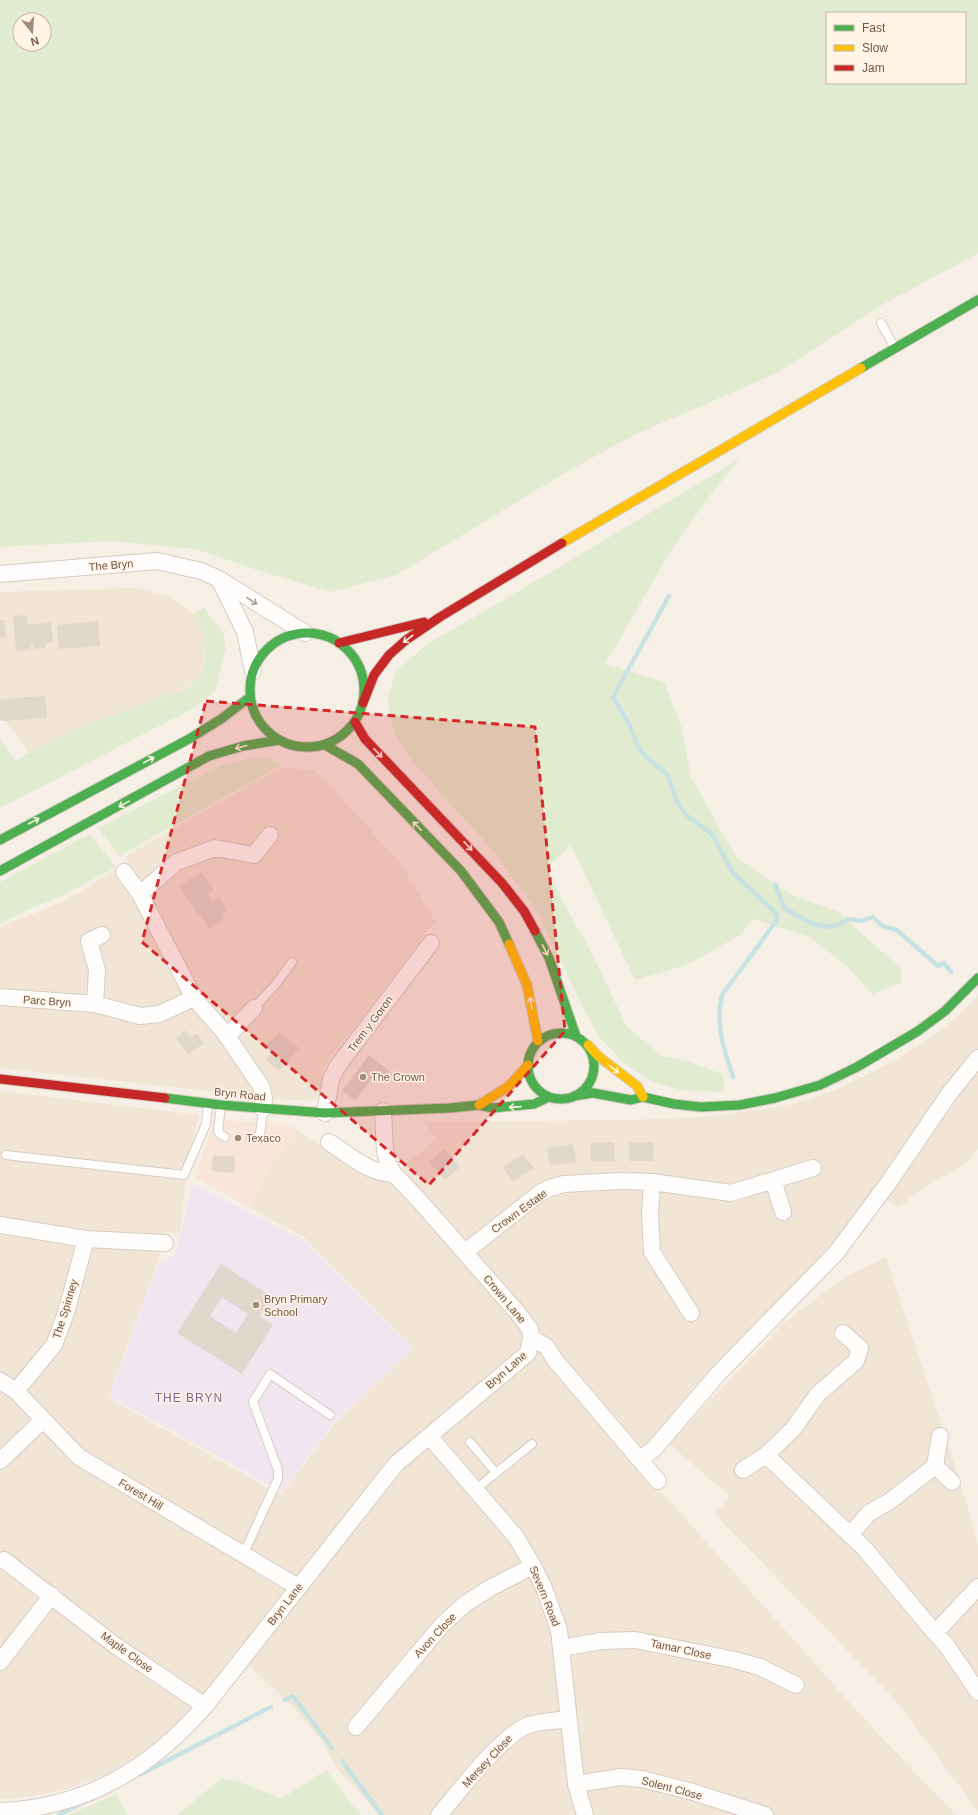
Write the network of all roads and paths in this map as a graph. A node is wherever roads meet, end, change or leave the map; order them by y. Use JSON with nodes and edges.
{"nodes":[{"id":1,"x":978,"y":300,"type":"edge"},
{"id":2,"x":881,"y":322,"type":"dead end"},
{"id":3,"x":896,"y":348,"type":"junction"},
{"id":4,"x":0,"y":574,"type":"edge"},
{"id":5,"x":219,"y":579,"type":"junction"},
{"id":6,"x":440,"y":617,"type":"junction"},
{"id":7,"x":304,"y":633,"type":"junction"},
{"id":8,"x":339,"y":643,"type":"junction"},
{"id":9,"x":253,"y":671,"type":"junction"},
{"id":10,"x":250,"y":697,"type":"junction"},
{"id":11,"x":363,"y":703,"type":"junction"},
{"id":12,"x":355,"y":722,"type":"junction"},
{"id":13,"x":279,"y":740,"type":"junction"},
{"id":14,"x":324,"y":745,"type":"junction"},
{"id":15,"x":270,"y":835,"type":"dead end"},
{"id":16,"x":0,"y":840,"type":"edge"},
{"id":17,"x":0,"y":871,"type":"edge"},
{"id":18,"x":124,"y":872,"type":"dead end"},
{"id":19,"x":140,"y":894,"type":"junction"},
{"id":20,"x":102,"y":935,"type":"dead end"},
{"id":21,"x":431,"y":943,"type":"dead end"},
{"id":22,"x":292,"y":962,"type":"dead end"},
{"id":23,"x":978,"y":978,"type":"edge"},
{"id":24,"x":0,"y":997,"type":"edge"},
{"id":25,"x":194,"y":998,"type":"junction"},
{"id":26,"x":95,"y":1004,"type":"junction"},
{"id":27,"x":254,"y":1008,"type":"joint"},
{"id":28,"x":576,"y":1036,"type":"junction"},
{"id":29,"x":227,"y":1037,"type":"junction"},
{"id":30,"x":538,"y":1042,"type":"junction"},
{"id":31,"x":585,"y":1042,"type":"junction"},
{"id":32,"x":978,"y":1058,"type":"edge"},
{"id":33,"x":528,"y":1065,"type":"junction"},
{"id":34,"x":0,"y":1079,"type":"edge"},
{"id":35,"x":574,"y":1096,"type":"junction"},
{"id":36,"x":549,"y":1097,"type":"junction"},
{"id":37,"x":643,"y":1097,"type":"junction"},
{"id":38,"x":209,"y":1103,"type":"junction"},
{"id":39,"x":221,"y":1105,"type":"junction"},
{"id":40,"x":480,"y":1105,"type":"junction"},
{"id":41,"x":263,"y":1109,"type":"junction"},
{"id":42,"x":383,"y":1111,"type":"junction"},
{"id":43,"x":326,"y":1113,"type":"junction"},
{"id":44,"x":225,"y":1137,"type":"dead end"},
{"id":45,"x":251,"y":1139,"type":"dead end"},
{"id":46,"x":329,"y":1142,"type":"dead end"},
{"id":47,"x":6,"y":1155,"type":"dead end"},
{"id":48,"x":813,"y":1168,"type":"dead end"},
{"id":49,"x":393,"y":1174,"type":"junction"},
{"id":50,"x":773,"y":1180,"type":"junction"},
{"id":51,"x":652,"y":1182,"type":"junction"},
{"id":52,"x":783,"y":1212,"type":"dead end"},
{"id":53,"x":0,"y":1225,"type":"edge"},
{"id":54,"x":86,"y":1239,"type":"junction"},
{"id":55,"x":165,"y":1243,"type":"dead end"},
{"id":56,"x":465,"y":1252,"type":"junction"},
{"id":57,"x":690,"y":1313,"type":"dead end"},
{"id":58,"x":843,"y":1334,"type":"dead end"},
{"id":59,"x":531,"y":1338,"type":"junction"},
{"id":60,"x":0,"y":1381,"type":"edge"},
{"id":61,"x":16,"y":1391,"type":"junction"},
{"id":62,"x":330,"y":1415,"type":"dead end"},
{"id":63,"x":43,"y":1420,"type":"junction"},
{"id":64,"x":429,"y":1436,"type":"junction"},
{"id":65,"x":940,"y":1436,"type":"dead end"},
{"id":66,"x":470,"y":1442,"type":"dead end"},
{"id":67,"x":532,"y":1444,"type":"dead end"},
{"id":68,"x":766,"y":1455,"type":"junction"},
{"id":69,"x":639,"y":1459,"type":"junction"},
{"id":70,"x":0,"y":1461,"type":"edge"},
{"id":71,"x":935,"y":1466,"type":"junction"},
{"id":72,"x":743,"y":1470,"type":"dead end"},
{"id":73,"x":496,"y":1473,"type":"junction"},
{"id":74,"x":658,"y":1481,"type":"dead end"},
{"id":75,"x":952,"y":1482,"type":"dead end"},
{"id":76,"x":476,"y":1490,"type":"junction"},
{"id":77,"x":850,"y":1535,"type":"junction"},
{"id":78,"x":243,"y":1555,"type":"junction"},
{"id":79,"x":4,"y":1560,"type":"dead end"},
{"id":80,"x":533,"y":1566,"type":"junction"},
{"id":81,"x":298,"y":1587,"type":"junction"},
{"id":82,"x":978,"y":1587,"type":"edge"},
{"id":83,"x":52,"y":1595,"type":"junction"},
{"id":84,"x":935,"y":1633,"type":"junction"},
{"id":85,"x":561,"y":1648,"type":"junction"},
{"id":86,"x":0,"y":1662,"type":"edge"},
{"id":87,"x":796,"y":1685,"type":"dead end"},
{"id":88,"x":978,"y":1692,"type":"edge"},
{"id":89,"x":205,"y":1706,"type":"junction"},
{"id":90,"x":568,"y":1719,"type":"junction"},
{"id":91,"x":356,"y":1727,"type":"dead end"},
{"id":92,"x":576,"y":1784,"type":"junction"},
{"id":93,"x":0,"y":1812,"type":"edge"},
{"id":94,"x":439,"y":1815,"type":"edge"},
{"id":95,"x":586,"y":1815,"type":"edge"},
{"id":96,"x":765,"y":1815,"type":"edge"}],
"edges":[{"from":1,"to":3,"type":"main road"},
{"from":2,"to":3,"type":"lane"},
{"from":3,"to":6,"type":"main road"},
{"from":4,"to":5,"type":"street","name":"The Bryn"},
{"from":5,"to":7,"type":"street","name":"The Bryn","one_way":true},
{"from":5,"to":9,"type":"street"},
{"from":6,"to":8,"type":"main road"},
{"from":6,"to":11,"type":"main road","one_way":true},
{"from":7,"to":8,"type":"main road"},
{"from":7,"to":9,"type":"main road"},
{"from":8,"to":11,"type":"main road"},
{"from":9,"to":10,"type":"main road"},
{"from":10,"to":13,"type":"main road"},
{"from":16,"to":10,"type":"main road","one_way":true},
{"from":11,"to":12,"type":"main road"},
{"from":12,"to":14,"type":"main road"},
{"from":12,"to":28,"type":"main road","one_way":true},
{"from":13,"to":14,"type":"main road"},
{"from":13,"to":17,"type":"main road","one_way":true},
{"from":30,"to":14,"type":"main road","one_way":true},
{"from":15,"to":19,"type":"street"},
{"from":18,"to":19,"type":"street"},
{"from":19,"to":25,"type":"street"},
{"from":20,"to":26,"type":"street"},
{"from":21,"to":43,"type":"street","name":"Trem y Goron"},
{"from":22,"to":27,"type":"lane"},
{"from":23,"to":37,"type":"main road"},
{"from":24,"to":26,"type":"street","name":"Parc Bryn"},
{"from":25,"to":26,"type":"street","name":"Parc Bryn"},
{"from":25,"to":29,"type":"street"},
{"from":27,"to":29,"type":"street"},
{"from":28,"to":30,"type":"main road"},
{"from":28,"to":31,"type":"main road"},
{"from":29,"to":41,"type":"street"},
{"from":30,"to":33,"type":"main road"},
{"from":31,"to":35,"type":"main road"},
{"from":31,"to":37,"type":"main road","one_way":true},
{"from":32,"to":69,"type":"street"},
{"from":33,"to":36,"type":"main road"},
{"from":33,"to":40,"type":"main road","name":"Bryn Road"},
{"from":34,"to":38,"type":"main road","name":"Bryn Road"},
{"from":35,"to":36,"type":"main road"},
{"from":35,"to":37,"type":"main road"},
{"from":36,"to":40,"type":"main road","name":"Bryn Road","one_way":true},
{"from":38,"to":39,"type":"main road","name":"Bryn Road"},
{"from":38,"to":47,"type":"lane"},
{"from":39,"to":41,"type":"main road","name":"Bryn Road"},
{"from":39,"to":44,"type":"lane"},
{"from":40,"to":42,"type":"main road","name":"Bryn Road"},
{"from":41,"to":43,"type":"main road","name":"Bryn Road"},
{"from":41,"to":45,"type":"lane"},
{"from":42,"to":43,"type":"main road","name":"Bryn Road"},
{"from":42,"to":49,"type":"street","name":"Crown Lane"},
{"from":46,"to":49,"type":"street"},
{"from":48,"to":50,"type":"street","name":"Crown Estate"},
{"from":49,"to":56,"type":"street","name":"Crown Lane"},
{"from":50,"to":51,"type":"street","name":"Crown Estate"},
{"from":50,"to":52,"type":"street"},
{"from":51,"to":56,"type":"street","name":"Crown Estate"},
{"from":51,"to":57,"type":"street"},
{"from":53,"to":54,"type":"street"},
{"from":54,"to":55,"type":"street"},
{"from":54,"to":61,"type":"street","name":"The Spinney"},
{"from":56,"to":59,"type":"street","name":"Crown Lane"},
{"from":58,"to":68,"type":"street"},
{"from":59,"to":64,"type":"street","name":"Bryn Lane"},
{"from":59,"to":69,"type":"street"},
{"from":60,"to":61,"type":"street","name":"Forest Hill"},
{"from":61,"to":63,"type":"street","name":"Forest Hill"},
{"from":62,"to":78,"type":"lane"},
{"from":63,"to":70,"type":"street"},
{"from":63,"to":78,"type":"street","name":"Forest Hill"},
{"from":64,"to":76,"type":"street","name":"Severn Road"},
{"from":64,"to":81,"type":"street","name":"Bryn Lane"},
{"from":65,"to":71,"type":"street"},
{"from":66,"to":73,"type":"lane"},
{"from":67,"to":73,"type":"lane"},
{"from":68,"to":72,"type":"street"},
{"from":68,"to":77,"type":"street"},
{"from":69,"to":74,"type":"street"},
{"from":71,"to":75,"type":"street"},
{"from":71,"to":77,"type":"street"},
{"from":73,"to":76,"type":"lane"},
{"from":76,"to":80,"type":"street","name":"Severn Road"},
{"from":77,"to":84,"type":"street"},
{"from":78,"to":81,"type":"street","name":"Forest Hill"},
{"from":79,"to":83,"type":"street","name":"Maple Close"},
{"from":80,"to":85,"type":"street","name":"Severn Road"},
{"from":80,"to":91,"type":"street","name":"Avon Close"},
{"from":81,"to":89,"type":"street","name":"Bryn Lane"},
{"from":82,"to":84,"type":"street"},
{"from":83,"to":86,"type":"street"},
{"from":83,"to":89,"type":"street","name":"Maple Close"},
{"from":84,"to":88,"type":"street"},
{"from":85,"to":87,"type":"street","name":"Tamar Close"},
{"from":85,"to":90,"type":"street","name":"Severn Road"},
{"from":89,"to":93,"type":"street","name":"Bryn Lane"},
{"from":90,"to":92,"type":"street","name":"Severn Road"},
{"from":90,"to":94,"type":"street","name":"Mersey Close"},
{"from":92,"to":95,"type":"street","name":"Severn Road"},
{"from":92,"to":96,"type":"street","name":"Solent Close"}]}
